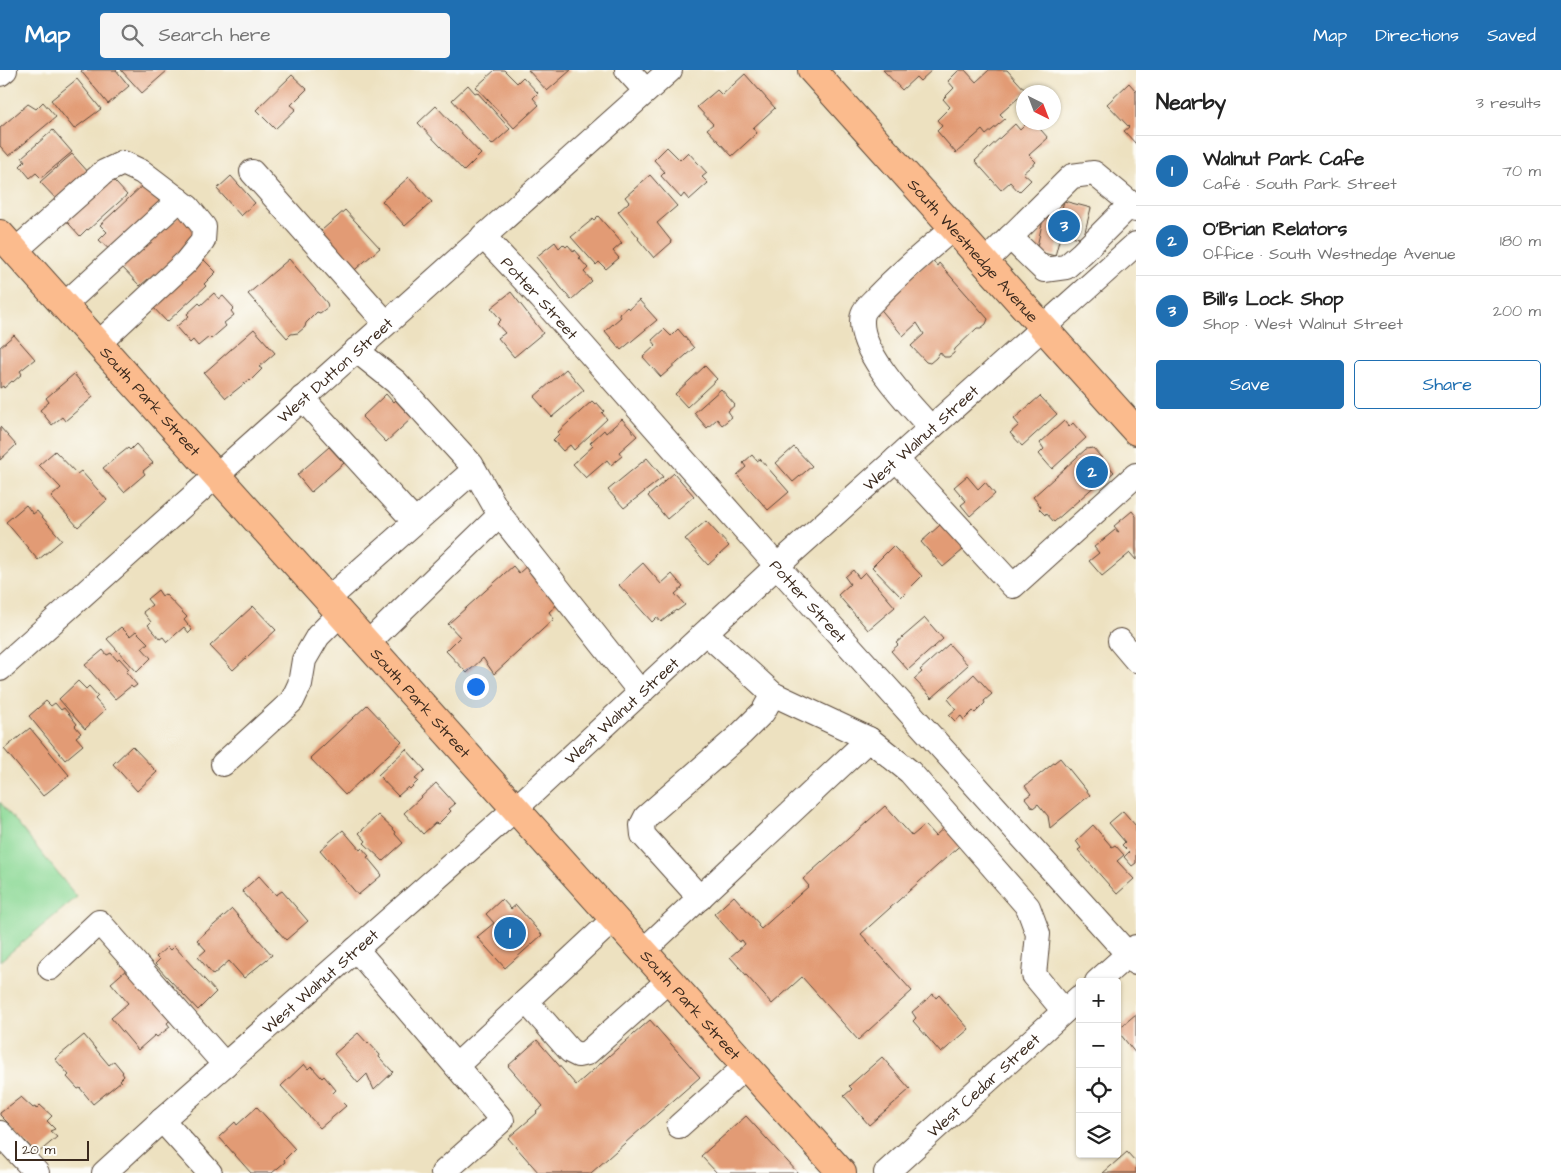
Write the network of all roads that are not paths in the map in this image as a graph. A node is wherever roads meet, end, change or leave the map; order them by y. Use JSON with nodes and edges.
{"nodes":[{"id":1,"x":5,"y":70,"type":"edge"},
{"id":2,"x":627,"y":70,"type":"edge"},
{"id":3,"x":670,"y":70,"type":"edge"},
{"id":4,"x":812,"y":70,"type":"edge"},
{"id":5,"x":0,"y":74,"type":"edge"},
{"id":6,"x":646,"y":91,"type":"junction"},
{"id":7,"x":252,"y":172,"type":"dead end"},
{"id":8,"x":179,"y":200,"type":"junction"},
{"id":9,"x":1134,"y":207,"type":"edge"},
{"id":10,"x":954,"y":227,"type":"junction"},
{"id":11,"x":483,"y":236,"type":"junction"},
{"id":12,"x":1010,"y":237,"type":"junction"},
{"id":13,"x":8,"y":242,"type":"edge"},
{"id":14,"x":1136,"y":244,"type":"edge"},
{"id":15,"x":1082,"y":253,"type":"junction"},
{"id":16,"x":985,"y":262,"type":"junction"},
{"id":17,"x":1101,"y":275,"type":"junction"},
{"id":18,"x":64,"y":304,"type":"junction"},
{"id":19,"x":386,"y":323,"type":"junction"},
{"id":20,"x":1043,"y":327,"type":"junction"},
{"id":21,"x":99,"y":343,"type":"junction"},
{"id":22,"x":356,"y":350,"type":"junction"},
{"id":23,"x":302,"y":398,"type":"junction"},
{"id":24,"x":931,"y":428,"type":"junction"},
{"id":25,"x":1136,"y":431,"type":"edge"},
{"id":26,"x":896,"y":459,"type":"junction"},
{"id":27,"x":474,"y":470,"type":"junction"},
{"id":28,"x":217,"y":474,"type":"junction"},
{"id":29,"x":1136,"y":475,"type":"edge"},
{"id":30,"x":500,"y":515,"type":"junction"},
{"id":31,"x":415,"y":522,"type":"junction"},
{"id":32,"x":777,"y":566,"type":"junction"},
{"id":33,"x":335,"y":606,"type":"junction"},
{"id":34,"x":706,"y":633,"type":"junction"},
{"id":35,"x":1120,"y":641,"type":"dead end"},
{"id":36,"x":368,"y":643,"type":"junction"},
{"id":37,"x":1136,"y":660,"type":"edge"},
{"id":38,"x":0,"y":669,"type":"edge"},
{"id":39,"x":641,"y":693,"type":"junction"},
{"id":40,"x":773,"y":694,"type":"junction"},
{"id":41,"x":869,"y":739,"type":"junction"},
{"id":42,"x":223,"y":764,"type":"dead end"},
{"id":43,"x":515,"y":809,"type":"junction"},
{"id":44,"x":700,"y":898,"type":"junction"},
{"id":45,"x":614,"y":920,"type":"junction"},
{"id":46,"x":356,"y":950,"type":"junction"},
{"id":47,"x":643,"y":951,"type":"junction"},
{"id":48,"x":1133,"y":955,"type":"edge"},
{"id":49,"x":50,"y":968,"type":"dead end"},
{"id":50,"x":1102,"y":978,"type":"edge"},
{"id":51,"x":669,"y":980,"type":"junction"},
{"id":52,"x":526,"y":1002,"type":"junction"},
{"id":53,"x":1072,"y":1004,"type":"edge"},
{"id":54,"x":224,"y":1065,"type":"junction"},
{"id":55,"x":456,"y":1066,"type":"junction"},
{"id":56,"x":746,"y":1066,"type":"junction"},
{"id":57,"x":162,"y":1120,"type":"junction"},
{"id":58,"x":679,"y":1126,"type":"dead end"},
{"id":59,"x":0,"y":1133,"type":"edge"},
{"id":60,"x":37,"y":1173,"type":"edge"},
{"id":61,"x":104,"y":1173,"type":"edge"},
{"id":62,"x":210,"y":1173,"type":"edge"},
{"id":63,"x":443,"y":1173,"type":"edge"},
{"id":64,"x":842,"y":1173,"type":"edge"},
{"id":65,"x":886,"y":1173,"type":"edge"}],
"edges":[{"from":1,"to":5,"type":"street"},
{"from":2,"to":6,"type":"street"},
{"from":3,"to":6,"type":"street","name":"West Dutton Street"},
{"from":4,"to":10,"type":"main road","name":"South Westnedge Avenue"},
{"from":6,"to":11,"type":"street","name":"West Dutton Street"},
{"from":7,"to":19,"type":"street"},
{"from":8,"to":13,"type":"street"},
{"from":8,"to":18,"type":"street"},
{"from":8,"to":21,"type":"street"},
{"from":9,"to":12,"type":"street"},
{"from":9,"to":15,"type":"street"},
{"from":10,"to":16,"type":"main road","name":"South Westnedge Avenue"},
{"from":10,"to":24,"type":"street"},
{"from":11,"to":19,"type":"street","name":"West Dutton Street"},
{"from":11,"to":32,"type":"street","name":"Potter Street"},
{"from":12,"to":15,"type":"street"},
{"from":12,"to":16,"type":"street"},
{"from":13,"to":18,"type":"main road","name":"South Park Street"},
{"from":14,"to":17,"type":"street","name":"West Walnut Street"},
{"from":15,"to":17,"type":"street"},
{"from":16,"to":20,"type":"main road","name":"South Westnedge Avenue"},
{"from":17,"to":20,"type":"street","name":"West Walnut Street"},
{"from":18,"to":21,"type":"main road","name":"South Park Street"},
{"from":19,"to":22,"type":"street","name":"West Dutton Street"},
{"from":20,"to":24,"type":"street","name":"West Walnut Street"},
{"from":20,"to":25,"type":"main road","name":"South Westnedge Avenue"},
{"from":21,"to":28,"type":"main road","name":"South Park Street"},
{"from":22,"to":23,"type":"street","name":"West Dutton Street"},
{"from":22,"to":27,"type":"street"},
{"from":23,"to":28,"type":"street","name":"West Dutton Street"},
{"from":23,"to":31,"type":"street"},
{"from":24,"to":26,"type":"street","name":"West Walnut Street"},
{"from":26,"to":29,"type":"street"},
{"from":26,"to":32,"type":"street","name":"West Walnut Street"},
{"from":27,"to":30,"type":"street"},
{"from":27,"to":31,"type":"street"},
{"from":28,"to":33,"type":"main road","name":"South Park Street"},
{"from":28,"to":38,"type":"street","name":"West Dutton Street"},
{"from":30,"to":36,"type":"street"},
{"from":30,"to":39,"type":"street"},
{"from":31,"to":33,"type":"street"},
{"from":32,"to":34,"type":"street","name":"West Walnut Street"},
{"from":32,"to":48,"type":"street","name":"Potter Street"},
{"from":33,"to":36,"type":"main road","name":"South Park Street"},
{"from":33,"to":42,"type":"street"},
{"from":34,"to":39,"type":"street","name":"West Walnut Street"},
{"from":34,"to":40,"type":"street"},
{"from":35,"to":37,"type":"street"},
{"from":36,"to":43,"type":"main road","name":"South Park Street"},
{"from":39,"to":43,"type":"street","name":"West Walnut Street"},
{"from":40,"to":41,"type":"street"},
{"from":40,"to":44,"type":"street"},
{"from":41,"to":44,"type":"street"},
{"from":41,"to":53,"type":"street"},
{"from":43,"to":45,"type":"main road","name":"South Park Street"},
{"from":43,"to":46,"type":"street","name":"West Walnut Street"},
{"from":44,"to":47,"type":"street"},
{"from":45,"to":47,"type":"main road","name":"South Park Street"},
{"from":45,"to":52,"type":"street"},
{"from":46,"to":54,"type":"street","name":"West Walnut Street"},
{"from":46,"to":55,"type":"street"},
{"from":47,"to":51,"type":"main road","name":"South Park Street"},
{"from":48,"to":50,"type":"street"},
{"from":49,"to":54,"type":"street"},
{"from":51,"to":52,"type":"street"},
{"from":51,"to":56,"type":"main road","name":"South Park Street"},
{"from":52,"to":55,"type":"street"},
{"from":53,"to":65,"type":"street","name":"West Cedar Street"},
{"from":54,"to":57,"type":"street","name":"West Walnut Street"},
{"from":55,"to":63,"type":"street"},
{"from":56,"to":58,"type":"street"},
{"from":56,"to":64,"type":"main road","name":"South Park Street"},
{"from":57,"to":61,"type":"street","name":"West Walnut Street"},
{"from":57,"to":62,"type":"street"},
{"from":59,"to":60,"type":"street"}]}
